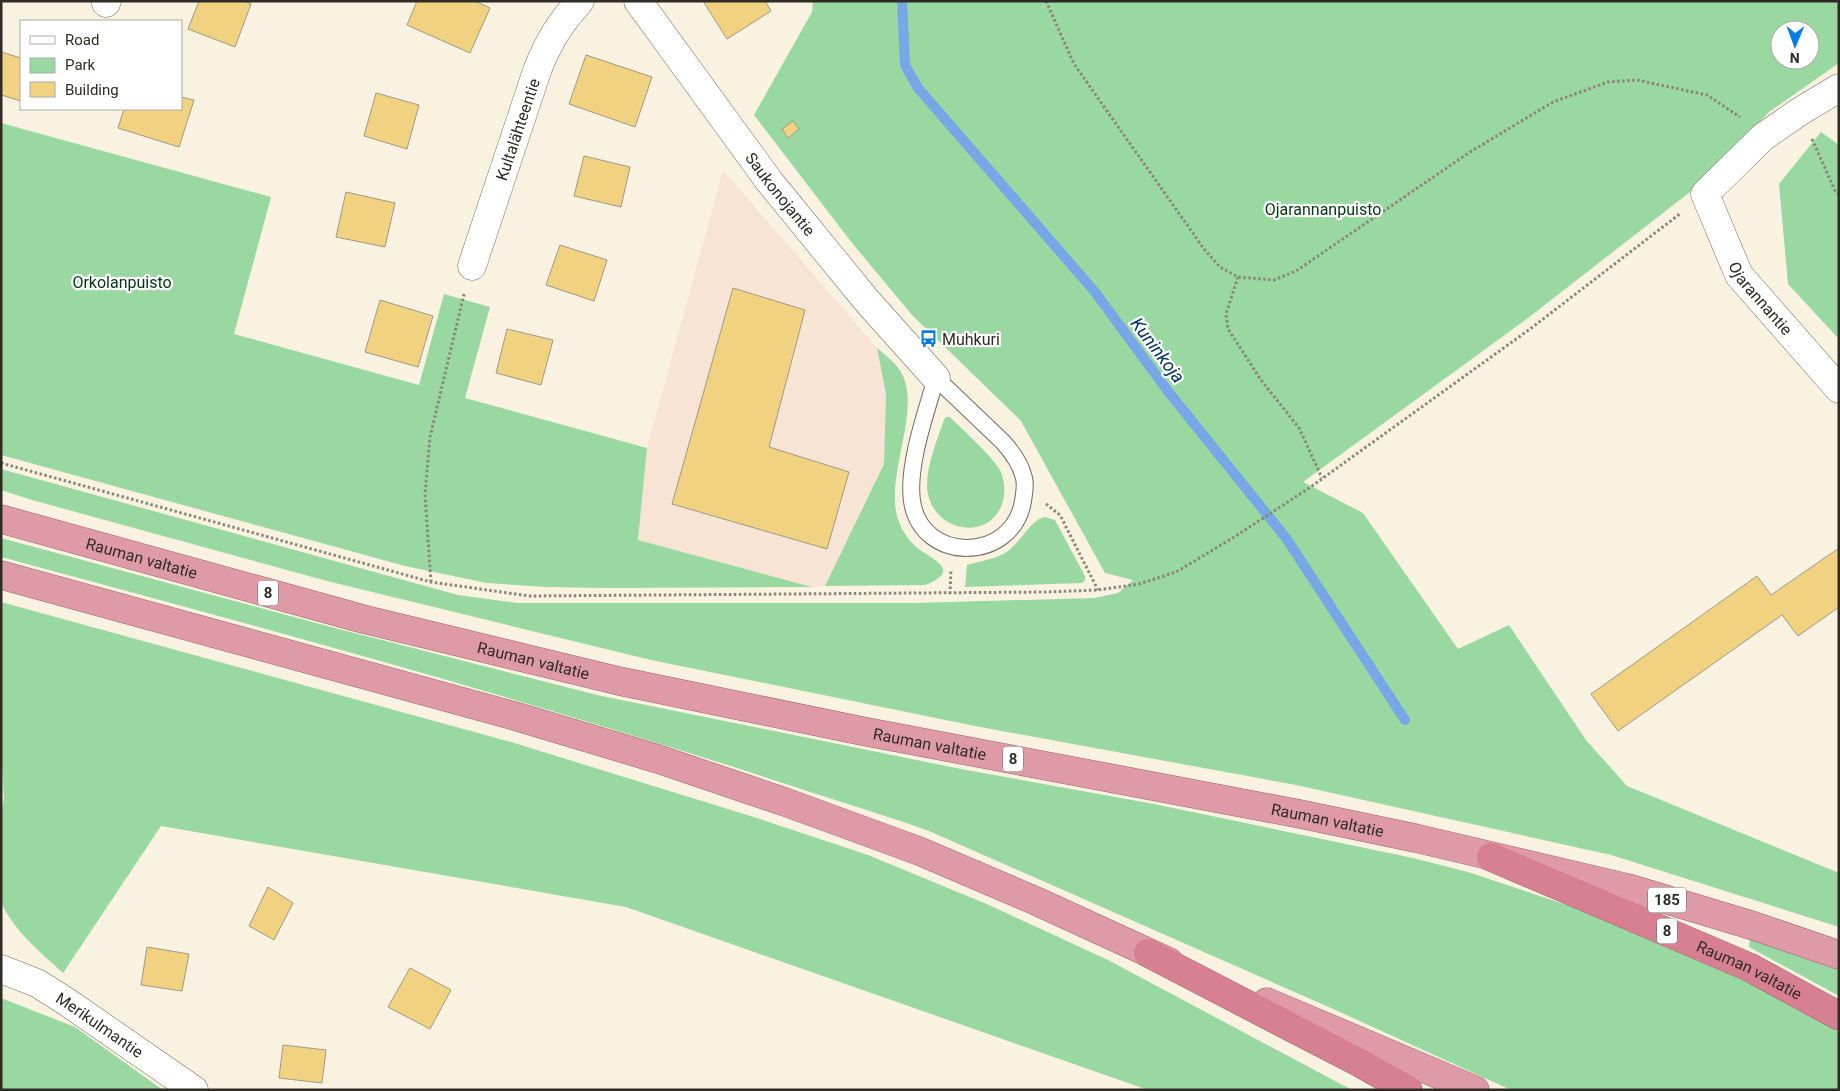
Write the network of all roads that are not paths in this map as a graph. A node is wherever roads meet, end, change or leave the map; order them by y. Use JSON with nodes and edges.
{"nodes":[{"id":1,"x":580,"y":1,"type":"edge"},
{"id":2,"x":638,"y":1,"type":"edge"},
{"id":3,"x":1839,"y":88,"type":"edge"},
{"id":4,"x":472,"y":266,"type":"road end"},
{"id":5,"x":936,"y":378,"type":"junction"},
{"id":6,"x":1839,"y":390,"type":"edge"},
{"id":7,"x":1,"y":519,"type":"edge"},
{"id":8,"x":1,"y":575,"type":"edge"},
{"id":9,"x":1491,"y":857,"type":"junction"},
{"id":10,"x":1148,"y":953,"type":"junction"},
{"id":11,"x":1839,"y":955,"type":"edge"},
{"id":12,"x":1,"y":969,"type":"edge"},
{"id":13,"x":1839,"y":1016,"type":"edge"},
{"id":14,"x":194,"y":1090,"type":"edge"},
{"id":15,"x":1408,"y":1090,"type":"edge"},
{"id":16,"x":1475,"y":1090,"type":"edge"}],
"edges":[{"from":1,"to":4,"type":"street","name":"Kultalähteentie"},
{"from":2,"to":5,"type":"street","name":"Saukonojantie"},
{"from":3,"to":6,"type":"street","name":"Ojarannantie"},
{"from":5,"to":5,"type":"lane"},
{"from":7,"to":9,"type":"highway","name":"Rauman valtatie","number":"8"},
{"from":8,"to":10,"type":"highway"},
{"from":9,"to":11,"type":"highway","number":"185"},
{"from":9,"to":13,"type":"highway","name":"Rauman valtatie","number":"8"},
{"from":10,"to":15,"type":"highway"},
{"from":10,"to":16,"type":"highway"},
{"from":12,"to":14,"type":"street","name":"Merikulmantie"}]}
